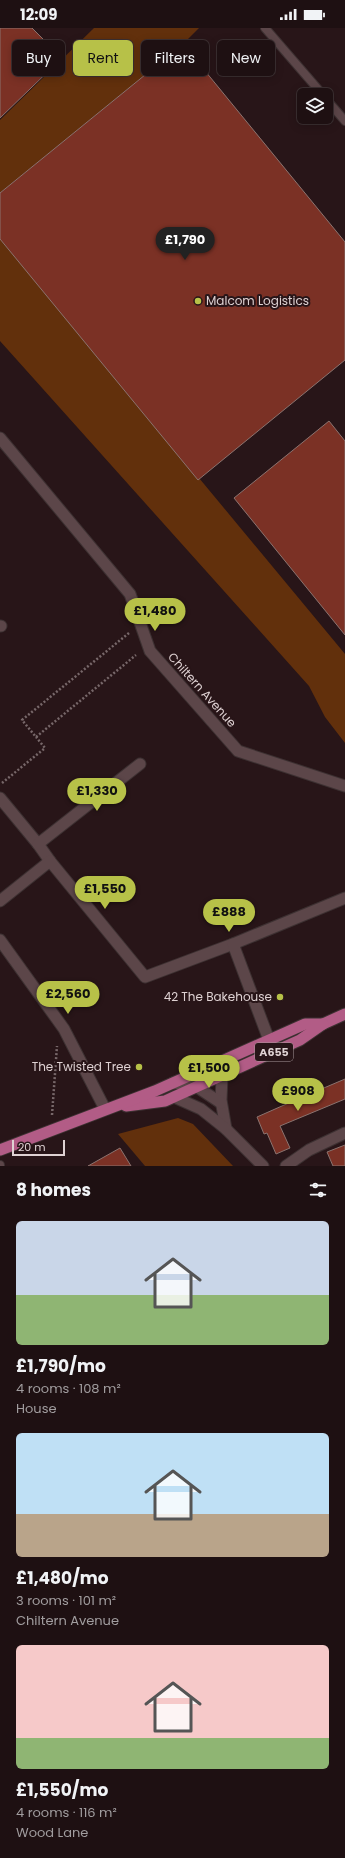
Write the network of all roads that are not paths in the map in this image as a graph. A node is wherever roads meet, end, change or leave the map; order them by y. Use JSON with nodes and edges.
{"nodes":[{"id":1,"x":265,"y":28,"type":"edge"},
{"id":2,"x":317,"y":88,"type":"edge"},
{"id":3,"x":333,"y":107,"type":"edge"},
{"id":4,"x":345,"y":121,"type":"edge"},
{"id":5,"x":0,"y":438,"type":"edge"},
{"id":6,"x":140,"y":764,"type":"dead end"},
{"id":7,"x":345,"y":786,"type":"edge"},
{"id":8,"x":0,"y":798,"type":"edge"},
{"id":9,"x":38,"y":844,"type":"junction"},
{"id":10,"x":50,"y":861,"type":"junction"},
{"id":11,"x":345,"y":898,"type":"edge"},
{"id":12,"x":0,"y":901,"type":"edge"},
{"id":13,"x":0,"y":940,"type":"edge"},
{"id":14,"x":233,"y":944,"type":"junction"},
{"id":15,"x":345,"y":1014,"type":"edge"},
{"id":16,"x":323,"y":1024,"type":"junction"},
{"id":17,"x":270,"y":1040,"type":"junction"},
{"id":18,"x":222,"y":1076,"type":"junction"},
{"id":19,"x":173,"y":1082,"type":"junction"},
{"id":20,"x":197,"y":1087,"type":"junction"},
{"id":21,"x":174,"y":1097,"type":"junction"},
{"id":22,"x":221,"y":1103,"type":"junction"},
{"id":23,"x":107,"y":1108,"type":"junction"},
{"id":24,"x":226,"y":1129,"type":"junction"},
{"id":25,"x":345,"y":1134,"type":"edge"},
{"id":26,"x":0,"y":1150,"type":"edge"},
{"id":27,"x":263,"y":1166,"type":"edge"},
{"id":28,"x":286,"y":1166,"type":"edge"}],
"edges":[{"from":1,"to":2,"type":"lane"},
{"from":3,"to":4,"type":"lane"},
{"from":5,"to":7,"type":"street","name":"Chiltern Avenue"},
{"from":6,"to":9,"type":"street"},
{"from":8,"to":9,"type":"street"},
{"from":9,"to":10,"type":"street"},
{"from":10,"to":12,"type":"street"},
{"from":10,"to":14,"type":"street"},
{"from":11,"to":14,"type":"street"},
{"from":13,"to":23,"type":"street"},
{"from":14,"to":17,"type":"street"},
{"from":15,"to":16,"type":"main road","number":"A655"},
{"from":16,"to":17,"type":"main road","number":"A655"},
{"from":16,"to":18,"type":"main road","number":"A655"},
{"from":17,"to":19,"type":"main road","number":"A655"},
{"from":18,"to":20,"type":"main road","number":"A655"},
{"from":18,"to":22,"type":"street"},
{"from":19,"to":20,"type":"street"},
{"from":19,"to":23,"type":"main road","number":"A655"},
{"from":20,"to":21,"type":"main road","number":"A655"},
{"from":20,"to":22,"type":"street"},
{"from":21,"to":23,"type":"main road","number":"A655"},
{"from":21,"to":24,"type":"street"},
{"from":22,"to":24,"type":"street"},
{"from":23,"to":26,"type":"main road","number":"A655"},
{"from":24,"to":27,"type":"street"},
{"from":25,"to":28,"type":"street"}]}
